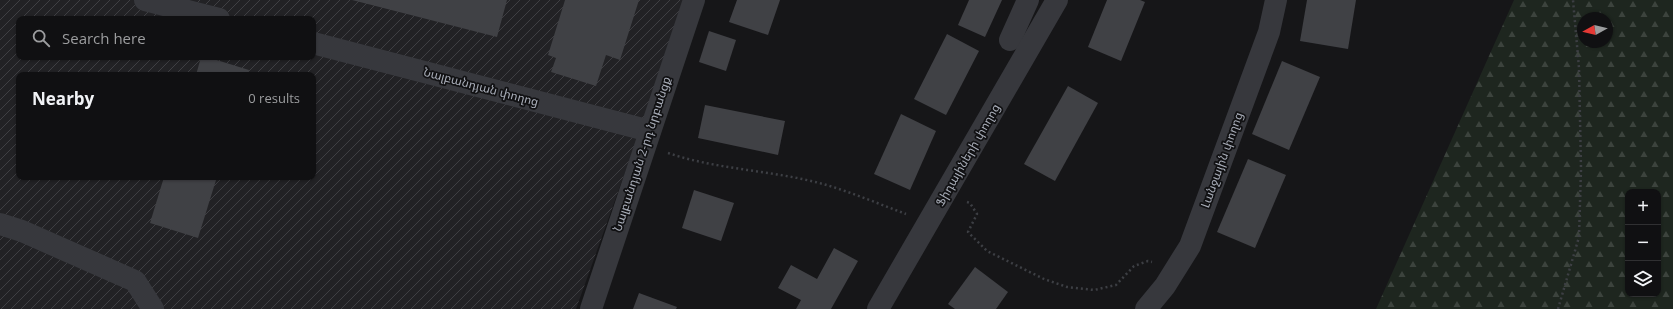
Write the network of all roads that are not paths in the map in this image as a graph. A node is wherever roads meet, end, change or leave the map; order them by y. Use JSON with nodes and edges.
{"nodes":[{"id":1,"x":145,"y":0,"type":"edge"},
{"id":2,"x":694,"y":0,"type":"edge"},
{"id":3,"x":1028,"y":0,"type":"edge"},
{"id":4,"x":1058,"y":0,"type":"edge"},
{"id":5,"x":1276,"y":0,"type":"edge"},
{"id":6,"x":206,"y":16,"type":"edge"},
{"id":7,"x":1010,"y":40,"type":"dead end"},
{"id":8,"x":316,"y":44,"type":"edge"},
{"id":9,"x":647,"y":138,"type":"junction"},
{"id":10,"x":0,"y":224,"type":"edge"},
{"id":11,"x":153,"y":309,"type":"edge"},
{"id":12,"x":591,"y":309,"type":"edge"},
{"id":13,"x":878,"y":309,"type":"edge"},
{"id":14,"x":1146,"y":309,"type":"edge"}],
"edges":[{"from":1,"to":6,"type":"street"},
{"from":2,"to":9,"type":"street","name":"Նալբանդյան 2-րդ նրբանցք"},
{"from":3,"to":7,"type":"street"},
{"from":4,"to":13,"type":"street","name":"Ֆիդայիների փողոց"},
{"from":5,"to":14,"type":"street","name":"Լանջային փողոց"},
{"from":8,"to":9,"type":"street","name":"Նալբանդյան փողոց"},
{"from":9,"to":12,"type":"street","name":"Նալբանդյան 2-րդ նրբանցք"},
{"from":10,"to":11,"type":"street"}]}
